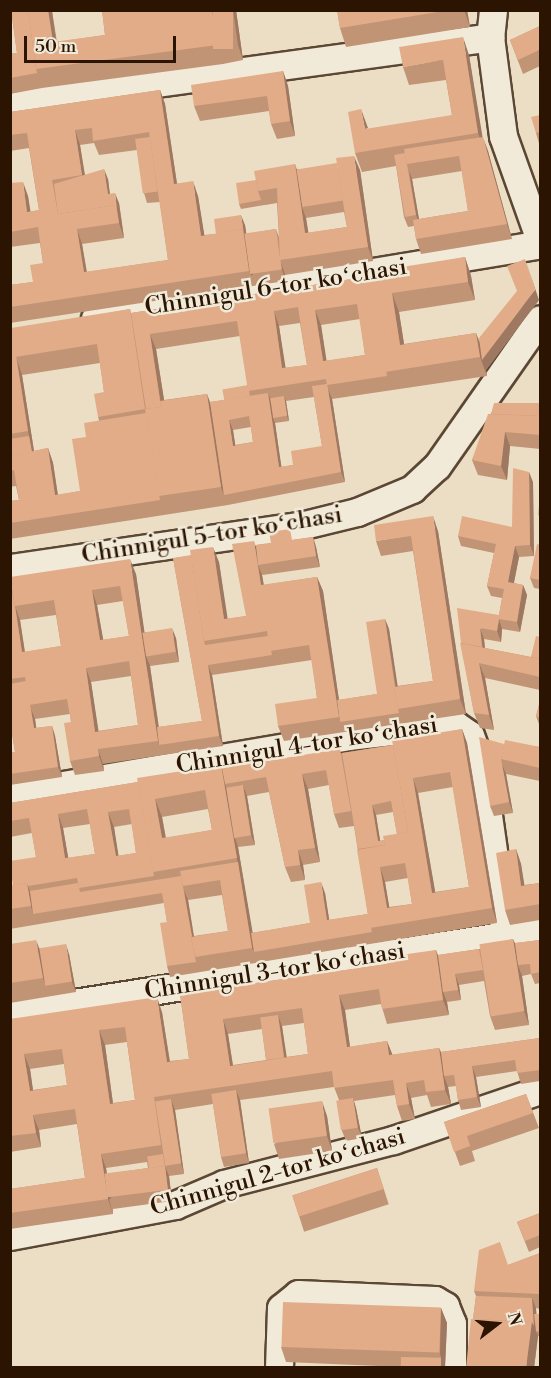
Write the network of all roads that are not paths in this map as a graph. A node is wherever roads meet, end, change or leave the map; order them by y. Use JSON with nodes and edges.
{"nodes":[{"id":1,"x":493,"y":10,"type":"edge"},
{"id":2,"x":521,"y":41,"type":"edge"},
{"id":3,"x":491,"y":46,"type":"junction"},
{"id":4,"x":10,"y":103,"type":"edge"},
{"id":5,"x":540,"y":242,"type":"edge"},
{"id":6,"x":540,"y":319,"type":"edge"},
{"id":7,"x":68,"y":322,"type":"edge"},
{"id":8,"x":10,"y":568,"type":"edge"},
{"id":9,"x":10,"y":794,"type":"edge"},
{"id":10,"x":540,"y":930,"type":"edge"},
{"id":11,"x":505,"y":935,"type":"junction"},
{"id":12,"x":10,"y":1013,"type":"edge"},
{"id":13,"x":540,"y":1090,"type":"edge"},
{"id":14,"x":10,"y":1236,"type":"edge"},
{"id":15,"x":279,"y":1368,"type":"edge"},
{"id":16,"x":452,"y":1368,"type":"edge"}],
"edges":[{"from":1,"to":3,"type":"street"},
{"from":2,"to":3,"type":"street"},
{"from":3,"to":4,"type":"street"},
{"from":3,"to":5,"type":"street"},
{"from":5,"to":7,"type":"street","name":"Chinnigul 6-tor koʻchasi"},
{"from":6,"to":8,"type":"street","name":"Chinnigul 5-tor koʻchasi"},
{"from":9,"to":11,"type":"street","name":"Chinnigul 4-tor koʻchasi"},
{"from":10,"to":11,"type":"street","name":"Chinnigul 3-tor koʻchasi"},
{"from":11,"to":12,"type":"street","name":"Chinnigul 3-tor koʻchasi"},
{"from":13,"to":14,"type":"street","name":"Chinnigul 2-tor koʻchasi"},
{"from":15,"to":16,"type":"street"}]}
